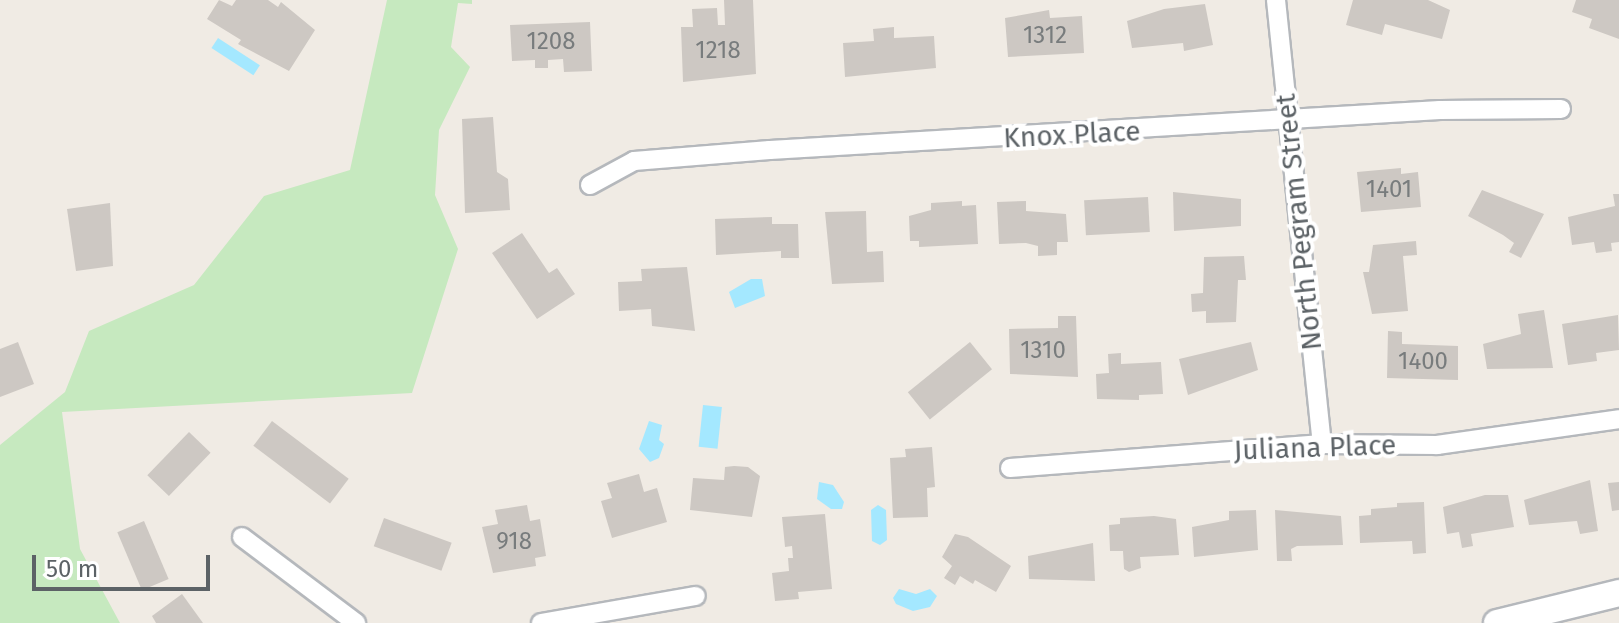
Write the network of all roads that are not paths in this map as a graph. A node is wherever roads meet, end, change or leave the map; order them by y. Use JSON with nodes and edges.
{"nodes":[{"id":1,"x":1276,"y":0,"type":"edge"},
{"id":2,"x":1561,"y":109,"type":"dead end"},
{"id":3,"x":1289,"y":122,"type":"junction"},
{"id":4,"x":590,"y":185,"type":"dead end"},
{"id":5,"x":1619,"y":419,"type":"edge"},
{"id":6,"x":1322,"y":444,"type":"junction"},
{"id":7,"x":1010,"y":468,"type":"dead end"},
{"id":8,"x":242,"y":537,"type":"dead end"},
{"id":9,"x":1619,"y":593,"type":"edge"},
{"id":10,"x":696,"y":596,"type":"dead end"},
{"id":11,"x":356,"y":623,"type":"edge"},
{"id":12,"x":541,"y":623,"type":"edge"},
{"id":13,"x":1497,"y":623,"type":"edge"}],
"edges":[{"from":1,"to":3,"type":"street","name":"North Pegram Street"},
{"from":2,"to":3,"type":"street","name":"Knox Place"},
{"from":3,"to":4,"type":"street","name":"Knox Place"},
{"from":3,"to":6,"type":"street","name":"North Pegram Street"},
{"from":5,"to":6,"type":"street","name":"Juliana Place"},
{"from":6,"to":7,"type":"street","name":"Juliana Place"},
{"from":8,"to":11,"type":"street"},
{"from":9,"to":13,"type":"street"},
{"from":10,"to":12,"type":"street"}]}
